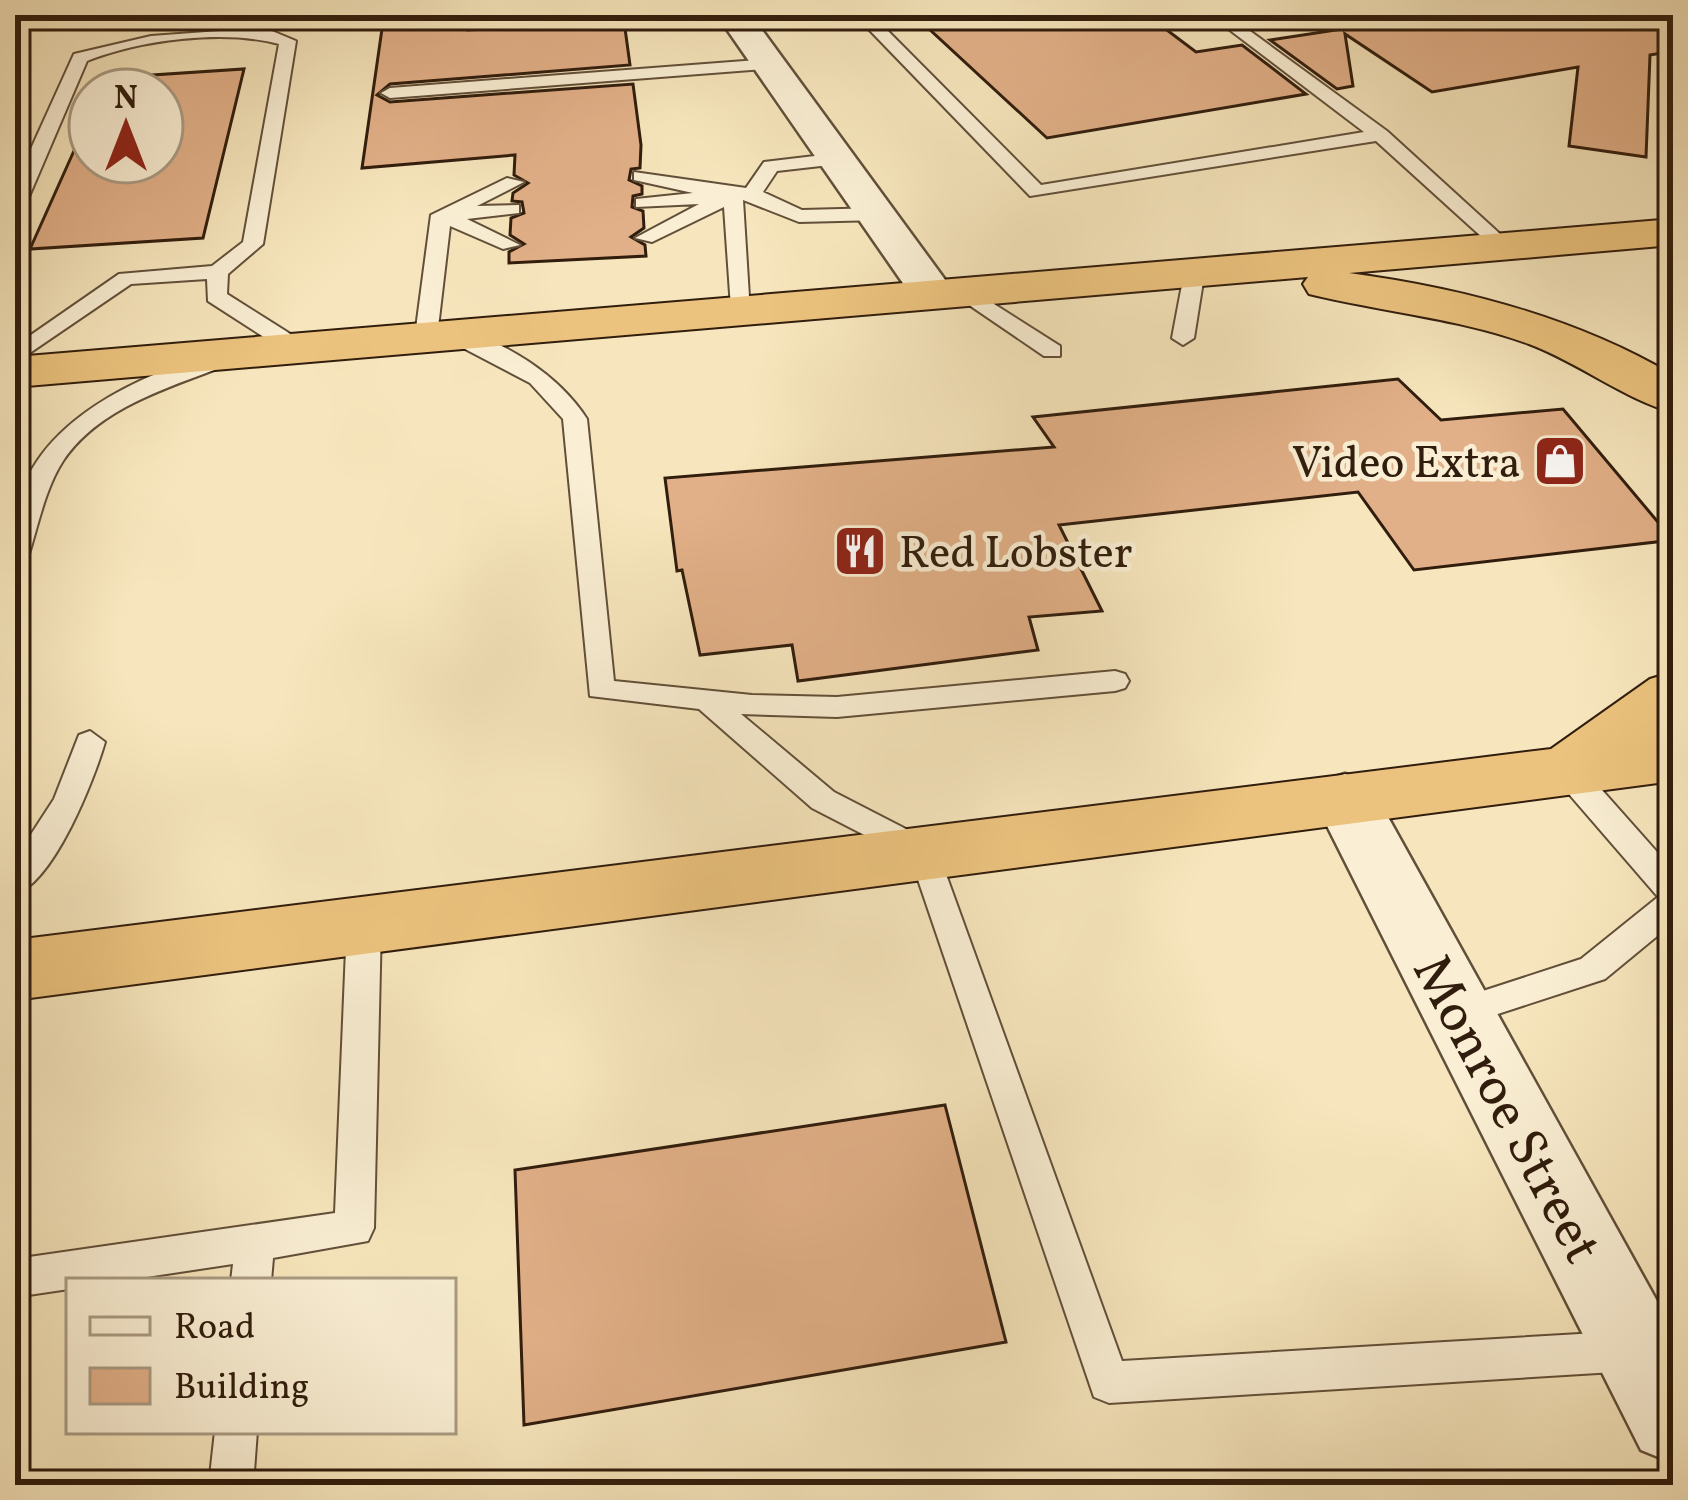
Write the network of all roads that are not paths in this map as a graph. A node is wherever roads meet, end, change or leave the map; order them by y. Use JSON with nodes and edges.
{"nodes":[{"id":1,"x":862,"y":15,"type":"edge"},
{"id":2,"x":1218,"y":15,"type":"edge"},
{"id":3,"x":745,"y":16,"type":"edge"},
{"id":4,"x":770,"y":64,"type":"junction"},
{"id":5,"x":390,"y":93,"type":"dead end"},
{"id":6,"x":1381,"y":135,"type":"junction"},
{"id":7,"x":840,"y":160,"type":"junction"},
{"id":8,"x":641,"y":176,"type":"dead end"},
{"id":9,"x":514,"y":182,"type":"dead end"},
{"id":10,"x":742,"y":195,"type":"junction"},
{"id":11,"x":643,"y":203,"type":"dead end"},
{"id":12,"x":15,"y":206,"type":"edge"},
{"id":13,"x":512,"y":209,"type":"dead end"},
{"id":14,"x":880,"y":214,"type":"junction"},
{"id":15,"x":441,"y":215,"type":"junction"},
{"id":16,"x":1673,"y":232,"type":"edge"},
{"id":17,"x":645,"y":238,"type":"dead end"},
{"id":18,"x":510,"y":244,"type":"dead end"},
{"id":19,"x":1501,"y":244,"type":"junction"},
{"id":20,"x":1195,"y":269,"type":"junction"},
{"id":21,"x":218,"y":272,"type":"junction"},
{"id":22,"x":947,"y":291,"type":"junction"},
{"id":23,"x":742,"y":308,"type":"junction"},
{"id":24,"x":440,"y":335,"type":"junction"},
{"id":25,"x":1183,"y":338,"type":"dead end"},
{"id":26,"x":296,"y":347,"type":"junction"},
{"id":27,"x":1052,"y":351,"type":"dead end"},
{"id":28,"x":242,"y":352,"type":"junction"},
{"id":29,"x":15,"y":356,"type":"edge"},
{"id":30,"x":15,"y":372,"type":"edge"},
{"id":31,"x":1673,"y":397,"type":"edge"},
{"id":32,"x":43,"y":480,"type":"junction"},
{"id":33,"x":15,"y":482,"type":"edge"},
{"id":34,"x":15,"y":557,"type":"edge"},
{"id":35,"x":1115,"y":681,"type":"dead end"},
{"id":36,"x":1673,"y":694,"type":"edge"},
{"id":37,"x":705,"y":699,"type":"junction"},
{"id":38,"x":90,"y":742,"type":"dead end"},
{"id":39,"x":1673,"y":757,"type":"edge"},
{"id":40,"x":1567,"y":771,"type":"junction"},
{"id":41,"x":1345,"y":798,"type":"junction"},
{"id":42,"x":924,"y":852,"type":"junction"},
{"id":43,"x":15,"y":882,"type":"edge"},
{"id":44,"x":1673,"y":892,"type":"edge"},
{"id":45,"x":1673,"y":904,"type":"edge"},
{"id":46,"x":364,"y":926,"type":"junction"},
{"id":47,"x":15,"y":970,"type":"edge"},
{"id":48,"x":1458,"y":1013,"type":"junction"},
{"id":49,"x":253,"y":1262,"type":"edge"},
{"id":50,"x":15,"y":1278,"type":"edge"},
{"id":51,"x":1637,"y":1351,"type":"junction"},
{"id":52,"x":1673,"y":1418,"type":"edge"},
{"id":53,"x":236,"y":1434,"type":"edge"},
{"id":54,"x":231,"y":1485,"type":"edge"}],
"edges":[{"from":1,"to":6,"type":"lane"},
{"from":2,"to":6,"type":"lane"},
{"from":3,"to":4,"type":"street"},
{"from":4,"to":5,"type":"lane"},
{"from":4,"to":7,"type":"street"},
{"from":6,"to":19,"type":"lane"},
{"from":7,"to":10,"type":"lane"},
{"from":7,"to":14,"type":"street"},
{"from":8,"to":10,"type":"lane"},
{"from":9,"to":15,"type":"lane"},
{"from":10,"to":11,"type":"lane"},
{"from":10,"to":14,"type":"lane"},
{"from":10,"to":17,"type":"lane"},
{"from":10,"to":23,"type":"lane"},
{"from":12,"to":21,"type":"lane"},
{"from":13,"to":15,"type":"lane"},
{"from":14,"to":22,"type":"street"},
{"from":15,"to":18,"type":"lane"},
{"from":15,"to":24,"type":"lane"},
{"from":16,"to":19,"type":"highway"},
{"from":19,"to":20,"type":"highway"},
{"from":20,"to":22,"type":"highway"},
{"from":20,"to":25,"type":"lane"},
{"from":20,"to":31,"type":"highway"},
{"from":21,"to":26,"type":"lane"},
{"from":21,"to":29,"type":"lane"},
{"from":22,"to":23,"type":"highway"},
{"from":22,"to":27,"type":"lane"},
{"from":23,"to":24,"type":"highway"},
{"from":24,"to":26,"type":"highway"},
{"from":24,"to":37,"type":"lane"},
{"from":26,"to":28,"type":"highway"},
{"from":28,"to":30,"type":"highway"},
{"from":28,"to":32,"type":"lane"},
{"from":32,"to":33,"type":"lane"},
{"from":32,"to":34,"type":"lane"},
{"from":35,"to":37,"type":"lane"},
{"from":36,"to":40,"type":"highway"},
{"from":37,"to":42,"type":"lane"},
{"from":38,"to":43,"type":"lane"},
{"from":39,"to":40,"type":"highway"},
{"from":40,"to":41,"type":"highway"},
{"from":40,"to":44,"type":"lane"},
{"from":41,"to":42,"type":"highway"},
{"from":41,"to":48,"type":"street","name":"Monroe Street"},
{"from":42,"to":46,"type":"highway"},
{"from":42,"to":51,"type":"lane"},
{"from":45,"to":48,"type":"lane"},
{"from":46,"to":47,"type":"highway"},
{"from":46,"to":49,"type":"lane"},
{"from":48,"to":51,"type":"street","name":"Monroe Street"},
{"from":49,"to":50,"type":"lane"},
{"from":51,"to":52,"type":"street","name":"Monroe Street"},
{"from":53,"to":54,"type":"lane"}]}
